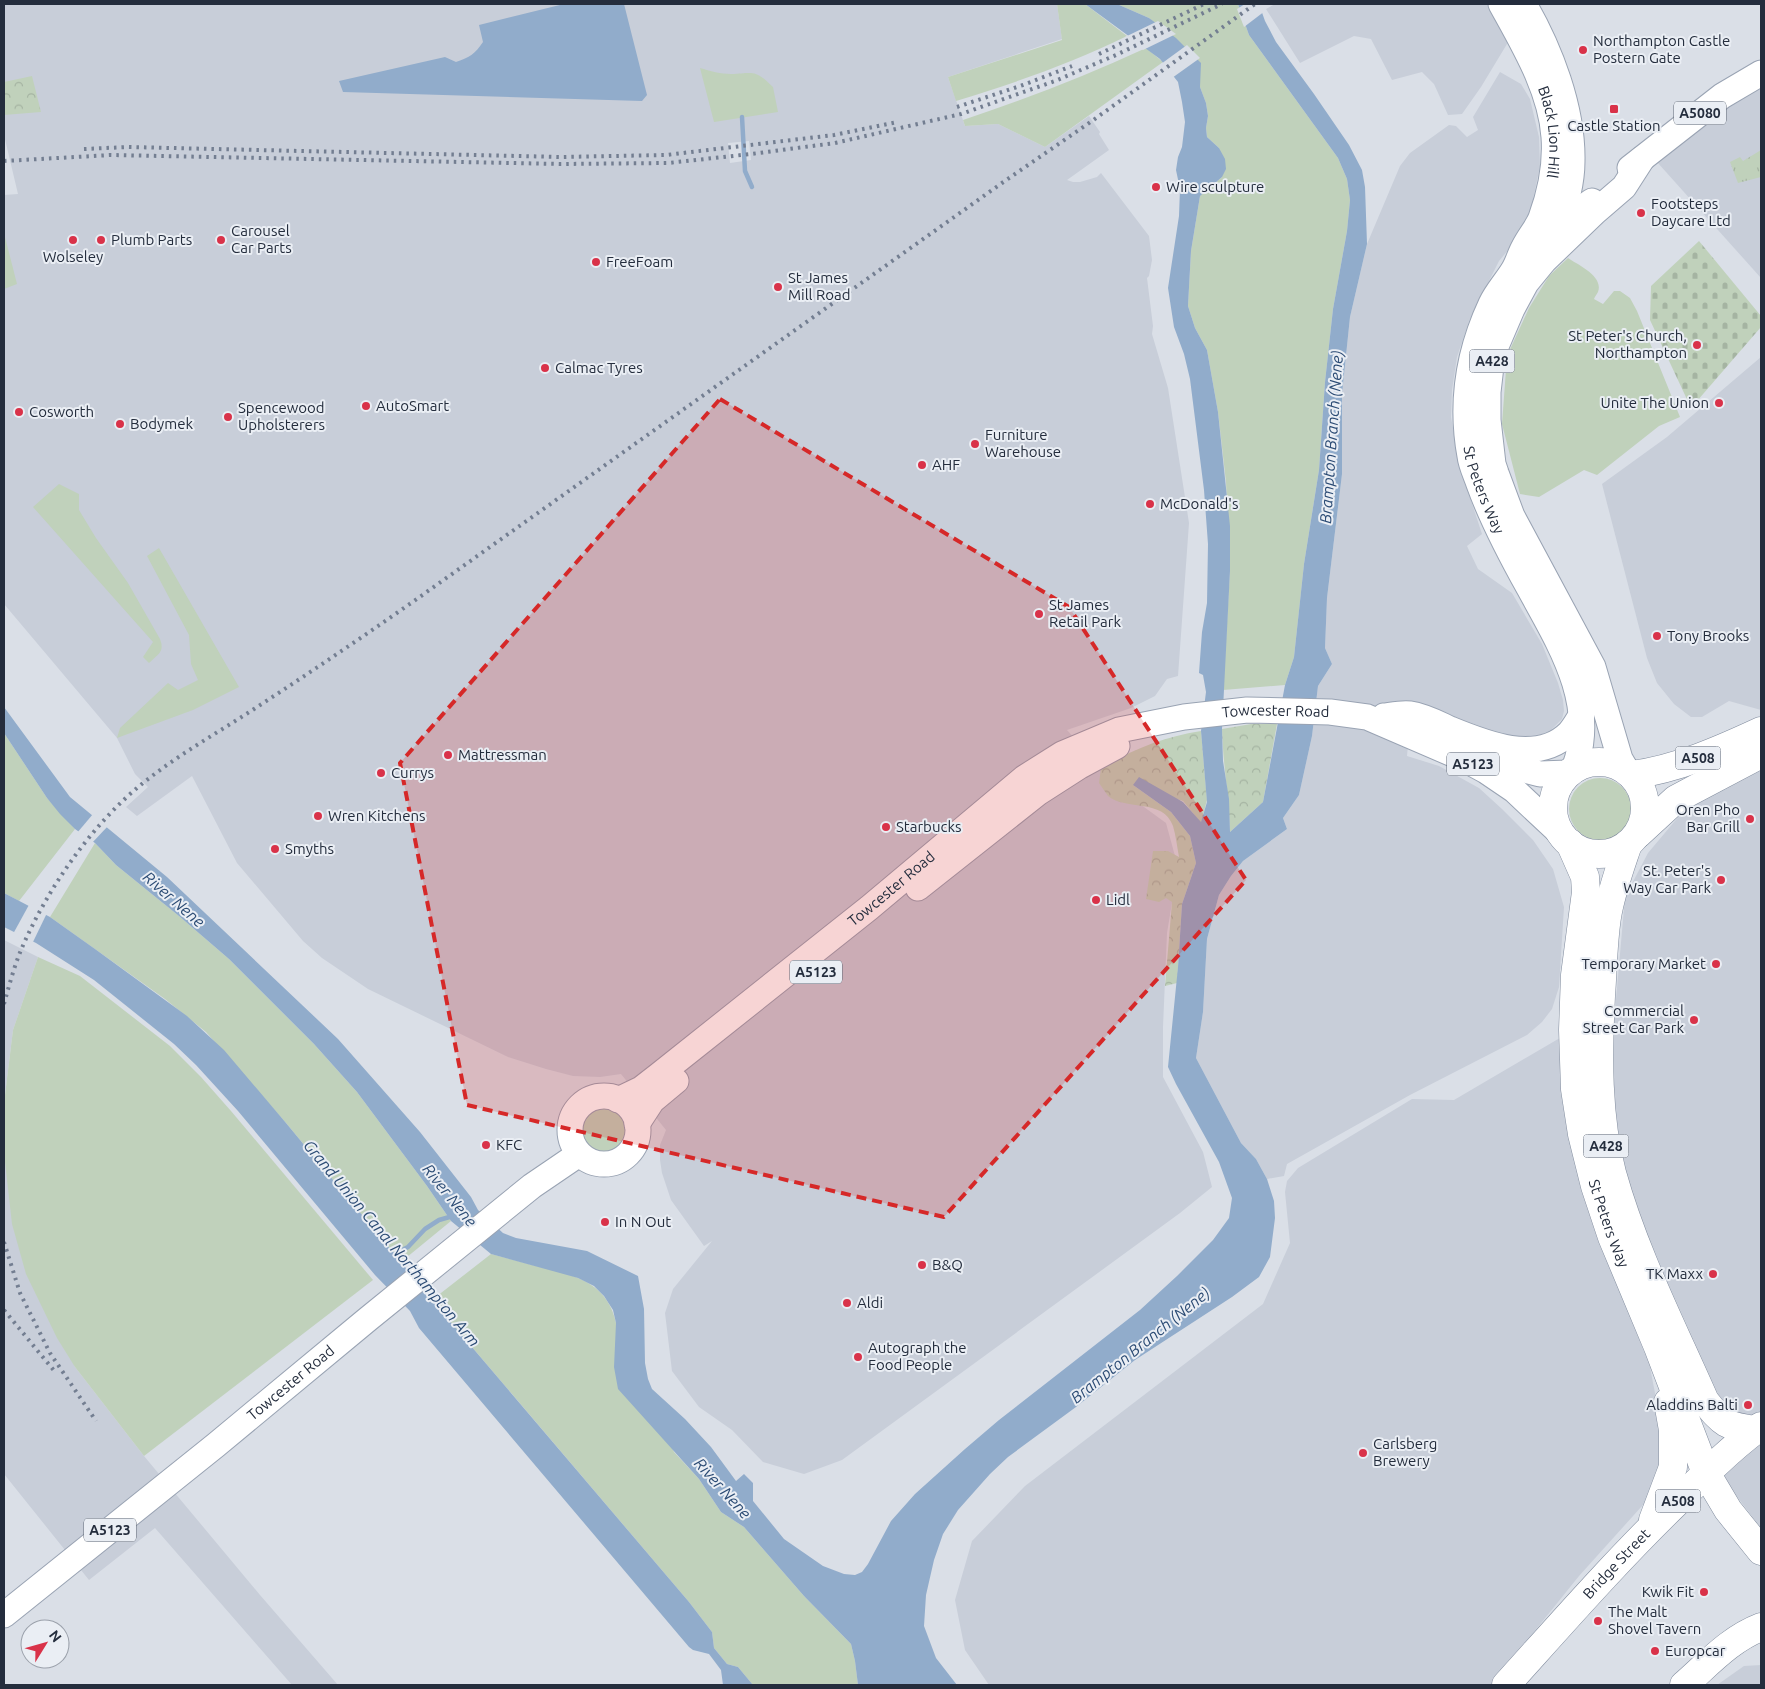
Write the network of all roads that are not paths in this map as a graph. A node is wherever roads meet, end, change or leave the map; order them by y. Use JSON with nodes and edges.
{"nodes":[{"id":1,"x":1501,"y":4,"type":"edge"},
{"id":2,"x":1524,"y":4,"type":"edge"},
{"id":3,"x":1761,"y":73,"type":"edge"},
{"id":4,"x":1642,"y":159,"type":"junction"},
{"id":5,"x":1561,"y":220,"type":"junction"},
{"id":6,"x":1544,"y":260,"type":"junction"},
{"id":7,"x":1517,"y":263,"type":"junction"},
{"id":8,"x":1510,"y":533,"type":"junction"},
{"id":9,"x":1582,"y":714,"type":"junction"},
{"id":10,"x":1184,"y":717,"type":"junction"},
{"id":11,"x":1375,"y":717,"type":"junction"},
{"id":12,"x":1761,"y":731,"type":"edge"},
{"id":13,"x":1761,"y":754,"type":"edge"},
{"id":14,"x":1571,"y":771,"type":"junction"},
{"id":15,"x":1630,"y":773,"type":"junction"},
{"id":16,"x":1566,"y":839,"type":"junction"},
{"id":17,"x":1632,"y":840,"type":"junction"},
{"id":18,"x":618,"y":1100,"type":"junction"},
{"id":19,"x":637,"y":1124,"type":"junction"},
{"id":20,"x":579,"y":1154,"type":"junction"},
{"id":21,"x":1658,"y":1347,"type":"junction"},
{"id":22,"x":1727,"y":1424,"type":"joint"},
{"id":23,"x":1758,"y":1428,"type":"edge"},
{"id":24,"x":1706,"y":1473,"type":"junction"},
{"id":25,"x":1650,"y":1528,"type":"junction"},
{"id":26,"x":1761,"y":1551,"type":"edge"},
{"id":27,"x":4,"y":1615,"type":"edge"},
{"id":28,"x":1761,"y":1626,"type":"edge"},
{"id":29,"x":1506,"y":1685,"type":"edge"},
{"id":30,"x":1684,"y":1685,"type":"edge"}],
"edges":[{"from":1,"to":7,"type":"main road","name":"Black Lion Hill"},
{"from":2,"to":5,"type":"main road","name":"Black Lion Hill"},
{"from":3,"to":4,"type":"main road","number":"A5080"},
{"from":4,"to":5,"type":"main road","name":"St Peters Way","number":"A428"},
{"from":4,"to":6,"type":"main road","name":"St Peters Way","number":"A428"},
{"from":5,"to":6,"type":"main road","name":"St Peters Way"},
{"from":5,"to":7,"type":"main road","name":"St Peters Way","number":"A428"},
{"from":6,"to":8,"type":"main road","name":"St Peters Way","number":"A428"},
{"from":7,"to":8,"type":"main road","name":"St Peters Way","number":"A428"},
{"from":8,"to":9,"type":"main road","name":"St Peters Way","number":"A428"},
{"from":8,"to":15,"type":"main road","name":"St Peters Way","number":"A428"},
{"from":9,"to":11,"type":"main road"},
{"from":9,"to":14,"type":"main road","name":"St Peters Way","number":"A428"},
{"from":10,"to":11,"type":"main road","name":"Towcester Road","number":"A5123"},
{"from":10,"to":18,"type":"main road","name":"Towcester Road","number":"A5123"},
{"from":10,"to":19,"type":"main road","name":"Towcester Road","number":"A5123"},
{"from":11,"to":14,"type":"main road","name":"Towcester Road","number":"A5123"},
{"from":11,"to":16,"type":"main road","name":"Towcester Road","number":"A5123"},
{"from":12,"to":15,"type":"highway","number":"A508"},
{"from":13,"to":17,"type":"highway","number":"A508"},
{"from":14,"to":15,"type":"highway"},
{"from":14,"to":16,"type":"highway"},
{"from":15,"to":17,"type":"highway"},
{"from":16,"to":17,"type":"highway"},
{"from":16,"to":21,"type":"highway","name":"St Peters Way","number":"A428"},
{"from":17,"to":22,"type":"highway","name":"St Peters Way","number":"A428"},
{"from":18,"to":19,"type":"main road"},
{"from":18,"to":20,"type":"main road"},
{"from":19,"to":20,"type":"main road","number":"A5123"},
{"from":20,"to":27,"type":"main road","name":"Towcester Road","number":"A5123"},
{"from":21,"to":24,"type":"highway","name":"St Peters Way","number":"A428"},
{"from":21,"to":25,"type":"highway"},
{"from":22,"to":23,"type":"highway","name":"Bridge Street","number":"A508"},
{"from":23,"to":24,"type":"highway","name":"Bridge Street","number":"A508"},
{"from":24,"to":25,"type":"highway","name":"Bridge Street","number":"A508"},
{"from":24,"to":26,"type":"highway","number":"A428"},
{"from":25,"to":29,"type":"highway","name":"Bridge Street","number":"A508"},
{"from":28,"to":30,"type":"highway"}]}
